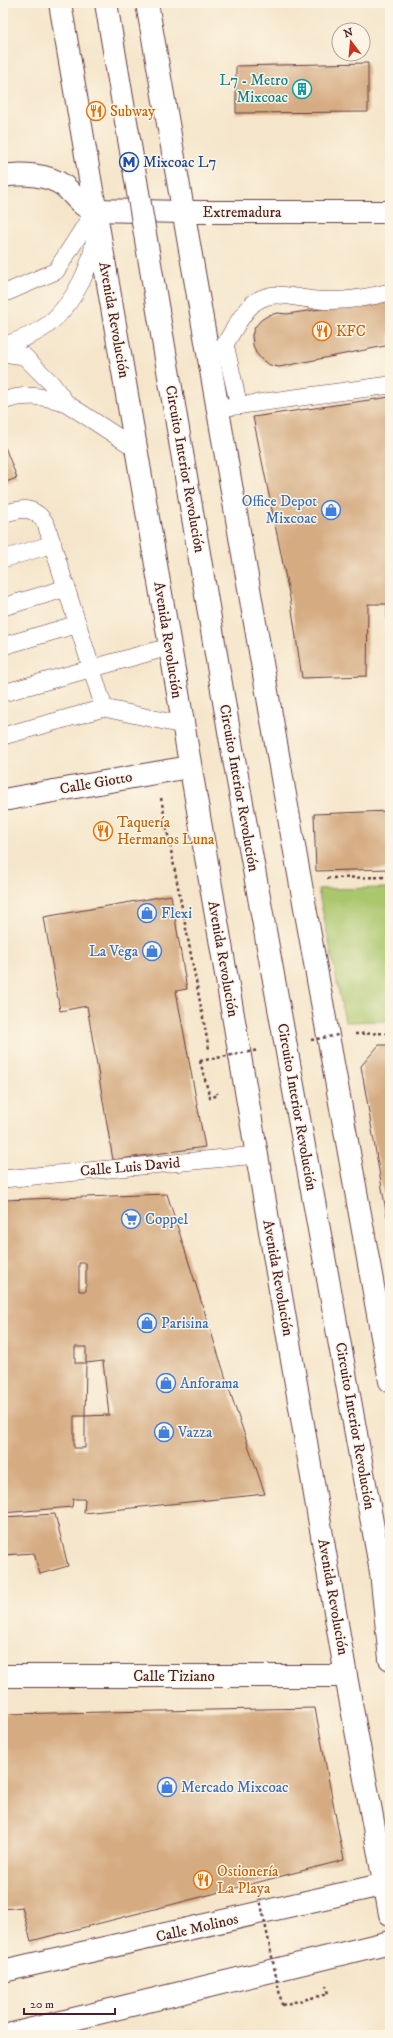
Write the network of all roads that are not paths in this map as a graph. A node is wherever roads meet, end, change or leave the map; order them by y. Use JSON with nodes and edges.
{"nodes":[{"id":1,"x":60,"y":3,"type":"edge"},
{"id":2,"x":106,"y":3,"type":"edge"},
{"id":3,"x":148,"y":3,"type":"edge"},
{"id":4,"x":3,"y":176,"type":"edge"},
{"id":5,"x":95,"y":210,"type":"junction"},
{"id":6,"x":182,"y":212,"type":"junction"},
{"id":7,"x":390,"y":212,"type":"edge"},
{"id":8,"x":390,"y":292,"type":"edge"},
{"id":9,"x":3,"y":294,"type":"edge"},
{"id":10,"x":3,"y":346,"type":"edge"},
{"id":11,"x":3,"y":353,"type":"edge"},
{"id":12,"x":390,"y":385,"type":"edge"},
{"id":13,"x":3,"y":401,"type":"edge"},
{"id":14,"x":66,"y":403,"type":"junction"},
{"id":15,"x":239,"y":406,"type":"junction"},
{"id":16,"x":218,"y":409,"type":"junction"},
{"id":17,"x":135,"y":448,"type":"junction"},
{"id":18,"x":3,"y":514,"type":"edge"},
{"id":19,"x":53,"y":544,"type":"junction"},
{"id":20,"x":3,"y":559,"type":"edge"},
{"id":21,"x":67,"y":588,"type":"junction"},
{"id":22,"x":3,"y":607,"type":"edge"},
{"id":23,"x":78,"y":624,"type":"junction"},
{"id":24,"x":3,"y":646,"type":"edge"},
{"id":25,"x":169,"y":647,"type":"junction"},
{"id":26,"x":91,"y":668,"type":"junction"},
{"id":27,"x":3,"y":693,"type":"edge"},
{"id":28,"x":104,"y":708,"type":"junction"},
{"id":29,"x":182,"y":725,"type":"junction"},
{"id":30,"x":3,"y":736,"type":"edge"},
{"id":31,"x":189,"y":767,"type":"junction"},
{"id":32,"x":3,"y":800,"type":"edge"},
{"id":33,"x":257,"y":1155,"type":"junction"},
{"id":34,"x":3,"y":1179,"type":"edge"},
{"id":35,"x":390,"y":1381,"type":"edge"},
{"id":36,"x":381,"y":1572,"type":"junction"},
{"id":37,"x":390,"y":1594,"type":"edge"},
{"id":38,"x":390,"y":1658,"type":"edge"},
{"id":39,"x":3,"y":1676,"type":"edge"},
{"id":40,"x":346,"y":1676,"type":"junction"},
{"id":41,"x":388,"y":1884,"type":"edge"},
{"id":42,"x":390,"y":1914,"type":"edge"},
{"id":43,"x":390,"y":1942,"type":"edge"},
{"id":44,"x":3,"y":1971,"type":"edge"},
{"id":45,"x":8,"y":2035,"type":"edge"}],
"edges":[{"from":1,"to":5,"type":"main road","name":"Avenida Revolución"},
{"from":2,"to":36,"type":"main road","name":"Circuito Interior Revolución","bridge":true},
{"from":3,"to":6,"type":"main road"},
{"from":4,"to":5,"type":"main road"},
{"from":5,"to":6,"type":"main road","name":"Extremadura"},
{"from":5,"to":9,"type":"lane"},
{"from":5,"to":10,"type":"lane"},
{"from":5,"to":17,"type":"main road","name":"Avenida Revolución"},
{"from":6,"to":7,"type":"main road","name":"Extremadura"},
{"from":6,"to":16,"type":"main road"},
{"from":8,"to":15,"type":"lane"},
{"from":11,"to":14,"type":"lane"},
{"from":12,"to":15,"type":"lane"},
{"from":13,"to":14,"type":"lane"},
{"from":14,"to":17,"type":"lane"},
{"from":15,"to":16,"type":"lane"},
{"from":16,"to":35,"type":"main road"},
{"from":17,"to":25,"type":"main road","name":"Avenida Revolución"},
{"from":18,"to":19,"type":"lane"},
{"from":19,"to":20,"type":"lane"},
{"from":19,"to":21,"type":"lane"},
{"from":21,"to":22,"type":"lane"},
{"from":21,"to":23,"type":"lane"},
{"from":23,"to":24,"type":"lane"},
{"from":23,"to":26,"type":"lane"},
{"from":25,"to":26,"type":"lane"},
{"from":25,"to":29,"type":"main road","name":"Avenida Revolución"},
{"from":26,"to":27,"type":"lane"},
{"from":26,"to":28,"type":"lane"},
{"from":28,"to":29,"type":"lane"},
{"from":28,"to":30,"type":"lane"},
{"from":29,"to":31,"type":"main road","name":"Avenida Revolución"},
{"from":31,"to":32,"type":"main road","name":"Calle Giotto"},
{"from":31,"to":33,"type":"main road","name":"Avenida Revolución"},
{"from":33,"to":34,"type":"lane","name":"Calle Luis David"},
{"from":33,"to":40,"type":"main road","name":"Avenida Revolución"},
{"from":36,"to":37,"type":"main road"},
{"from":36,"to":38,"type":"main road"},
{"from":39,"to":40,"type":"main road","name":"Calle Tiziano"},
{"from":40,"to":41,"type":"main road","name":"Avenida Revolución"},
{"from":41,"to":42,"type":"main road","name":"Avenida Revolución"},
{"from":41,"to":44,"type":"main road","name":"Calle Molinos"},
{"from":43,"to":45,"type":"main road"}]}
